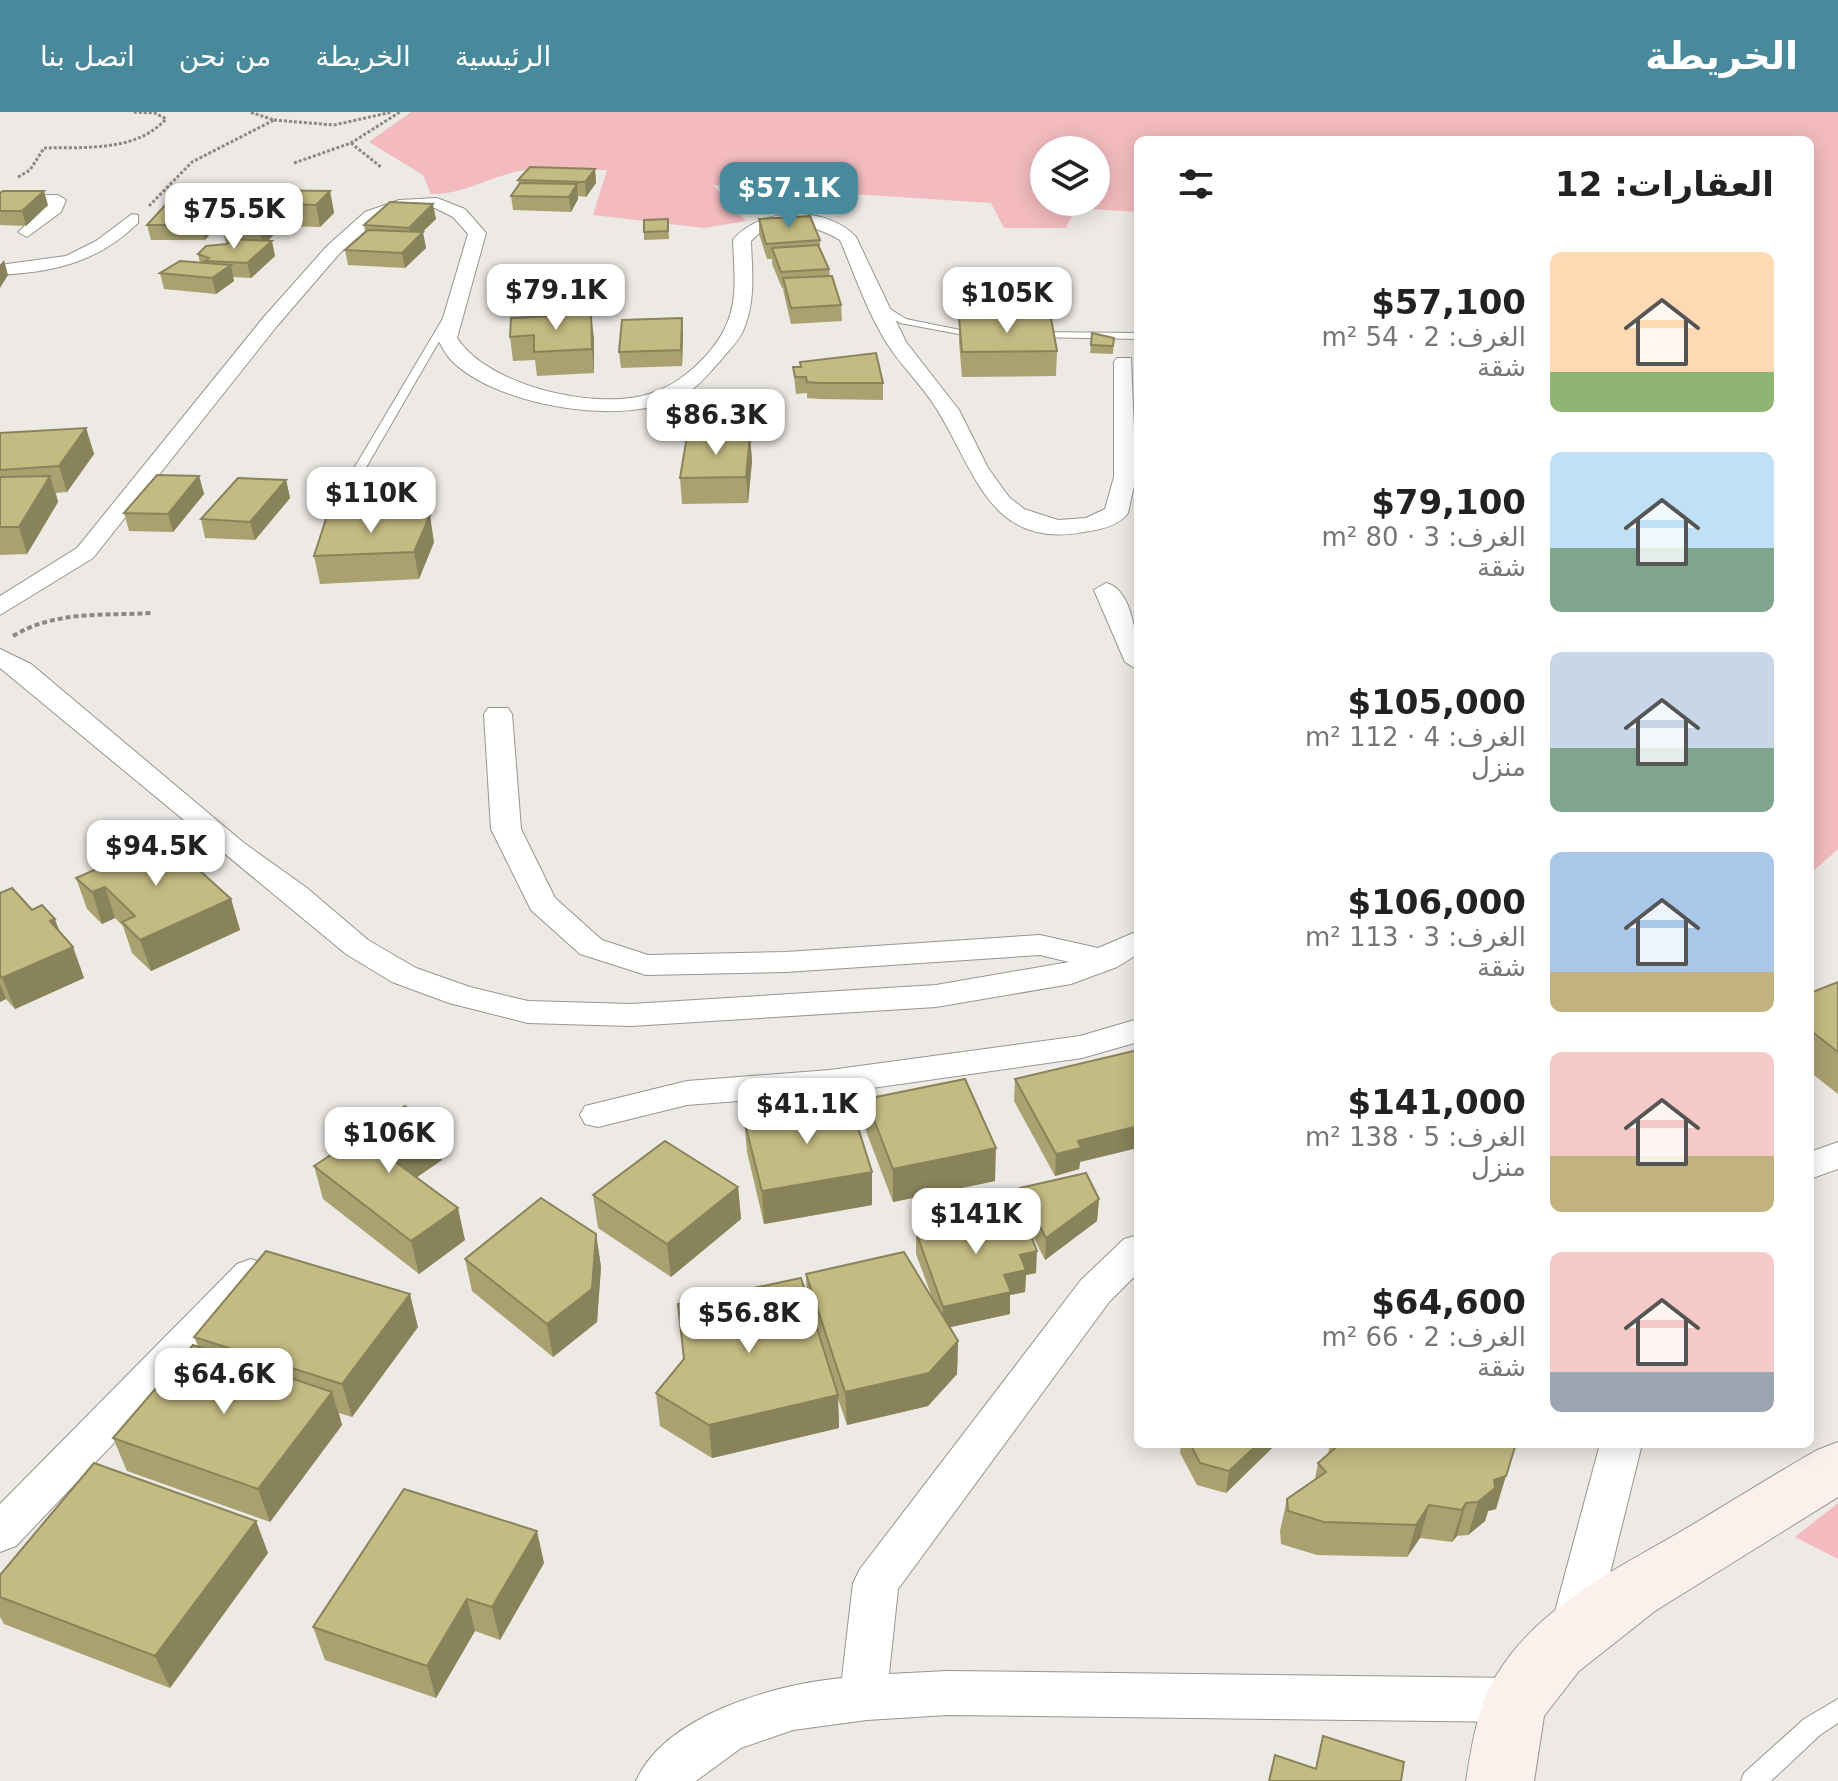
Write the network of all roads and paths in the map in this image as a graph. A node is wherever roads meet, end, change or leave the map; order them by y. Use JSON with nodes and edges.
{"nodes":[{"id":1,"x":132,"y":112,"type":"edge"},
{"id":2,"x":250,"y":112,"type":"edge"},
{"id":3,"x":392,"y":112,"type":"edge"},
{"id":4,"x":400,"y":112,"type":"edge"},
{"id":5,"x":156,"y":113,"type":"edge"},
{"id":6,"x":274,"y":120,"type":"junction"},
{"id":7,"x":351,"y":143,"type":"junction"},
{"id":8,"x":294,"y":163,"type":"dead end"},
{"id":9,"x":381,"y":167,"type":"dead end"},
{"id":10,"x":10,"y":182,"type":"dead end"},
{"id":11,"x":0,"y":201,"type":"edge"},
{"id":12,"x":132,"y":219,"type":"joint"},
{"id":13,"x":27,"y":232,"type":"dead end"},
{"id":14,"x":0,"y":270,"type":"edge"},
{"id":15,"x":879,"y":306,"type":"junction"},
{"id":16,"x":452,"y":311,"type":"junction"},
{"id":17,"x":990,"y":335,"type":"edge"},
{"id":18,"x":1018,"y":335,"type":"edge"},
{"id":19,"x":1134,"y":336,"type":"edge"},
{"id":20,"x":1131,"y":362,"type":"edge"},
{"id":21,"x":343,"y":497,"type":"dead end"},
{"id":22,"x":51,"y":577,"type":"junction"},
{"id":23,"x":0,"y":589,"type":"edge"},
{"id":24,"x":1106,"y":590,"type":"dead end"},
{"id":25,"x":0,"y":607,"type":"edge"},
{"id":26,"x":152,"y":613,"type":"dead end"},
{"id":27,"x":2,"y":652,"type":"edge"},
{"id":28,"x":1134,"y":653,"type":"edge"},
{"id":29,"x":498,"y":714,"type":"dead end"},
{"id":30,"x":1134,"y":943,"type":"edge"},
{"id":31,"x":1106,"y":960,"type":"junction"},
{"id":32,"x":1134,"y":1031,"type":"edge"},
{"id":33,"x":598,"y":1115,"type":"dead end"},
{"id":34,"x":1838,"y":1155,"type":"edge"},
{"id":35,"x":1814,"y":1164,"type":"edge"},
{"id":36,"x":1134,"y":1253,"type":"edge"},
{"id":37,"x":253,"y":1271,"type":"edge"},
{"id":38,"x":1620,"y":1448,"type":"edge"},
{"id":39,"x":1838,"y":1467,"type":"edge"},
{"id":40,"x":0,"y":1533,"type":"edge"},
{"id":41,"x":1570,"y":1641,"type":"junction"},
{"id":42,"x":863,"y":1698,"type":"junction"},
{"id":43,"x":1518,"y":1700,"type":"junction"},
{"id":44,"x":1838,"y":1710,"type":"edge"},
{"id":45,"x":661,"y":1781,"type":"edge"},
{"id":46,"x":1500,"y":1781,"type":"edge"},
{"id":47,"x":1753,"y":1781,"type":"edge"}],
"edges":[{"from":1,"to":5,"type":"path"},
{"from":2,"to":6,"type":"path"},
{"from":3,"to":6,"type":"path"},
{"from":4,"to":7,"type":"path"},
{"from":5,"to":10,"type":"path"},
{"from":6,"to":12,"type":"path"},
{"from":7,"to":8,"type":"path"},
{"from":7,"to":9,"type":"path"},
{"from":11,"to":13,"type":"street"},
{"from":12,"to":14,"type":"street"},
{"from":15,"to":16,"type":"street"},
{"from":15,"to":17,"type":"lane"},
{"from":15,"to":20,"type":"street"},
{"from":16,"to":21,"type":"lane"},
{"from":16,"to":22,"type":"street"},
{"from":18,"to":19,"type":"lane"},
{"from":22,"to":23,"type":"street"},
{"from":22,"to":25,"type":"street"},
{"from":24,"to":28,"type":"street"},
{"from":26,"to":27,"type":"path"},
{"from":27,"to":31,"type":"street"},
{"from":29,"to":31,"type":"street"},
{"from":30,"to":31,"type":"street"},
{"from":32,"to":33,"type":"street"},
{"from":34,"to":35,"type":"street"},
{"from":36,"to":42,"type":"street"},
{"from":37,"to":40,"type":"street"},
{"from":38,"to":41,"type":"street"},
{"from":39,"to":41,"type":"street"},
{"from":41,"to":43,"type":"street"},
{"from":42,"to":43,"type":"street"},
{"from":42,"to":45,"type":"street"},
{"from":43,"to":46,"type":"street"},
{"from":44,"to":47,"type":"lane"}]}
